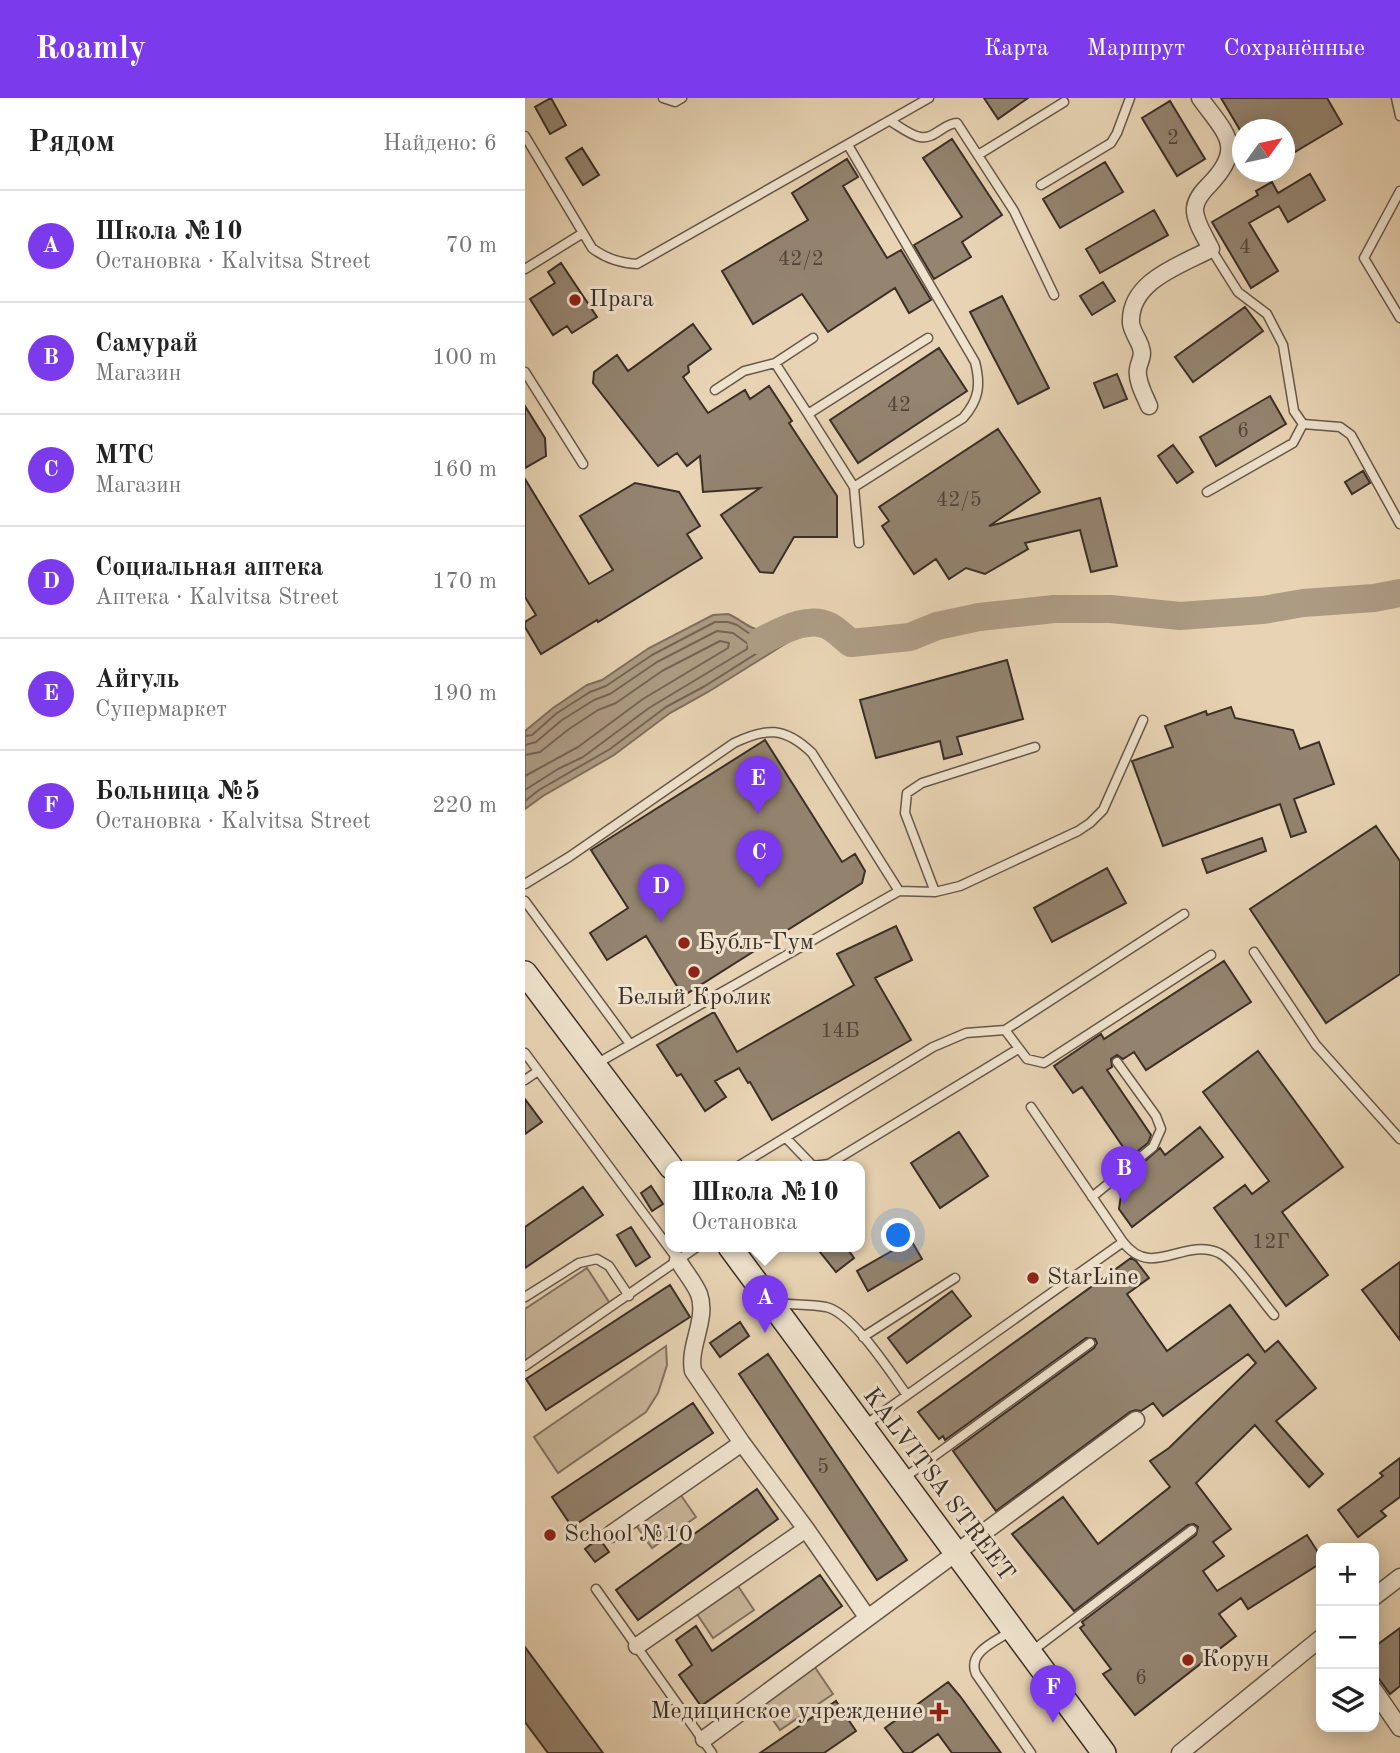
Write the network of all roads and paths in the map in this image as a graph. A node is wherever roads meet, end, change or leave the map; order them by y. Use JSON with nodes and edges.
{"nodes":[{"id":1,"x":663,"y":98,"type":"edge"},
{"id":2,"x":682,"y":98,"type":"edge"},
{"id":3,"x":929,"y":98,"type":"edge"},
{"id":4,"x":1130,"y":98,"type":"edge"},
{"id":5,"x":1200,"y":98,"type":"edge"},
{"id":6,"x":1396,"y":98,"type":"edge"},
{"id":7,"x":1064,"y":102,"type":"dead end"},
{"id":8,"x":1400,"y":116,"type":"edge"},
{"id":9,"x":890,"y":121,"type":"junction"},
{"id":10,"x":525,"y":136,"type":"edge"},
{"id":11,"x":848,"y":145,"type":"junction"},
{"id":12,"x":978,"y":155,"type":"junction"},
{"id":13,"x":1041,"y":185,"type":"dead end"},
{"id":14,"x":1400,"y":191,"type":"edge"},
{"id":15,"x":583,"y":233,"type":"junction"},
{"id":16,"x":1211,"y":249,"type":"junction"},
{"id":17,"x":525,"y":269,"type":"edge"},
{"id":18,"x":1054,"y":295,"type":"dead end"},
{"id":19,"x":1400,"y":318,"type":"edge"},
{"id":20,"x":813,"y":338,"type":"dead end"},
{"id":21,"x":928,"y":338,"type":"dead end"},
{"id":22,"x":775,"y":363,"type":"junction"},
{"id":23,"x":525,"y":372,"type":"edge"},
{"id":24,"x":715,"y":390,"type":"dead end"},
{"id":25,"x":1149,"y":406,"type":"dead end"},
{"id":26,"x":808,"y":414,"type":"junction"},
{"id":27,"x":1303,"y":424,"type":"junction"},
{"id":28,"x":583,"y":464,"type":"dead end"},
{"id":29,"x":853,"y":487,"type":"junction"},
{"id":30,"x":1207,"y":492,"type":"dead end"},
{"id":31,"x":1400,"y":524,"type":"edge"},
{"id":32,"x":859,"y":542,"type":"dead end"},
{"id":33,"x":1143,"y":720,"type":"dead end"},
{"id":34,"x":1035,"y":747,"type":"dead end"},
{"id":35,"x":525,"y":884,"type":"edge"},
{"id":36,"x":899,"y":891,"type":"junction"},
{"id":37,"x":935,"y":892,"type":"junction"},
{"id":38,"x":525,"y":901,"type":"edge"},
{"id":39,"x":1184,"y":914,"type":"dead end"},
{"id":40,"x":1254,"y":952,"type":"dead end"},
{"id":41,"x":1211,"y":955,"type":"dead end"},
{"id":42,"x":525,"y":973,"type":"edge"},
{"id":43,"x":1005,"y":1030,"type":"junction"},
{"id":44,"x":630,"y":1044,"type":"junction"},
{"id":45,"x":1018,"y":1049,"type":"junction"},
{"id":46,"x":525,"y":1053,"type":"edge"},
{"id":47,"x":1117,"y":1062,"type":"dead end"},
{"id":48,"x":593,"y":1065,"type":"junction"},
{"id":49,"x":538,"y":1071,"type":"junction"},
{"id":50,"x":525,"y":1080,"type":"edge"},
{"id":51,"x":1031,"y":1107,"type":"dead end"},
{"id":52,"x":786,"y":1138,"type":"junction"},
{"id":53,"x":1400,"y":1139,"type":"edge"},
{"id":54,"x":666,"y":1161,"type":"edge"},
{"id":55,"x":747,"y":1161,"type":"edge"},
{"id":56,"x":808,"y":1161,"type":"edge"},
{"id":57,"x":834,"y":1161,"type":"edge"},
{"id":58,"x":1092,"y":1197,"type":"junction"},
{"id":59,"x":1123,"y":1242,"type":"junction"},
{"id":60,"x":665,"y":1243,"type":"edge"},
{"id":61,"x":671,"y":1252,"type":"edge"},
{"id":62,"x":690,"y":1252,"type":"edge"},
{"id":63,"x":734,"y":1252,"type":"edge"},
{"id":64,"x":678,"y":1261,"type":"junction"},
{"id":65,"x":955,"y":1278,"type":"dead end"},
{"id":66,"x":629,"y":1296,"type":"junction"},
{"id":67,"x":525,"y":1297,"type":"edge"},
{"id":68,"x":771,"y":1303,"type":"junction"},
{"id":69,"x":1273,"y":1315,"type":"dead end"},
{"id":70,"x":863,"y":1337,"type":"junction"},
{"id":71,"x":1090,"y":1343,"type":"dead end"},
{"id":72,"x":525,"y":1366,"type":"edge"},
{"id":73,"x":907,"y":1395,"type":"junction"},
{"id":74,"x":1136,"y":1420,"type":"dead end"},
{"id":75,"x":862,"y":1427,"type":"junction"},
{"id":76,"x":742,"y":1443,"type":"junction"},
{"id":77,"x":902,"y":1480,"type":"junction"},
{"id":78,"x":806,"y":1528,"type":"junction"},
{"id":79,"x":1192,"y":1530,"type":"dead end"},
{"id":80,"x":611,"y":1534,"type":"dead end"},
{"id":81,"x":956,"y":1552,"type":"junction"},
{"id":82,"x":1400,"y":1577,"type":"edge"},
{"id":83,"x":596,"y":1589,"type":"dead end"},
{"id":84,"x":1379,"y":1593,"type":"edge"},
{"id":85,"x":867,"y":1617,"type":"junction"},
{"id":86,"x":1013,"y":1630,"type":"junction"},
{"id":87,"x":1316,"y":1642,"type":"edge"},
{"id":88,"x":637,"y":1646,"type":"junction"},
{"id":89,"x":1030,"y":1653,"type":"junction"},
{"id":90,"x":1379,"y":1697,"type":"edge"},
{"id":91,"x":1400,"y":1728,"type":"edge"},
{"id":92,"x":708,"y":1746,"type":"edge"},
{"id":93,"x":1031,"y":1753,"type":"edge"},
{"id":94,"x":1104,"y":1753,"type":"edge"},
{"id":95,"x":1180,"y":1753,"type":"edge"}],
"edges":[{"from":1,"to":2,"type":"lane"},
{"from":3,"to":9,"type":"lane"},
{"from":4,"to":13,"type":"lane"},
{"from":5,"to":16,"type":"street"},
{"from":6,"to":8,"type":"lane"},
{"from":7,"to":12,"type":"lane"},
{"from":9,"to":11,"type":"lane"},
{"from":9,"to":12,"type":"lane"},
{"from":10,"to":15,"type":"lane"},
{"from":11,"to":15,"type":"lane"},
{"from":11,"to":29,"type":"lane"},
{"from":12,"to":18,"type":"lane"},
{"from":14,"to":19,"type":"lane"},
{"from":15,"to":17,"type":"lane"},
{"from":16,"to":25,"type":"street"},
{"from":16,"to":27,"type":"lane"},
{"from":20,"to":22,"type":"lane"},
{"from":21,"to":26,"type":"lane"},
{"from":22,"to":24,"type":"lane"},
{"from":22,"to":26,"type":"lane"},
{"from":23,"to":28,"type":"lane"},
{"from":26,"to":29,"type":"lane"},
{"from":27,"to":30,"type":"lane"},
{"from":27,"to":31,"type":"lane"},
{"from":29,"to":32,"type":"lane"},
{"from":33,"to":37,"type":"lane"},
{"from":34,"to":37,"type":"lane"},
{"from":35,"to":36,"type":"lane"},
{"from":36,"to":37,"type":"lane"},
{"from":36,"to":44,"type":"lane"},
{"from":38,"to":44,"type":"lane"},
{"from":39,"to":43,"type":"lane"},
{"from":40,"to":53,"type":"lane"},
{"from":41,"to":45,"type":"lane"},
{"from":42,"to":48,"type":"street"},
{"from":43,"to":45,"type":"lane"},
{"from":43,"to":52,"type":"lane"},
{"from":44,"to":48,"type":"lane"},
{"from":45,"to":57,"type":"lane"},
{"from":46,"to":49,"type":"lane"},
{"from":47,"to":58,"type":"lane"},
{"from":48,"to":54,"type":"street"},
{"from":49,"to":50,"type":"lane"},
{"from":49,"to":60,"type":"lane"},
{"from":51,"to":58,"type":"lane"},
{"from":52,"to":55,"type":"lane"},
{"from":52,"to":56,"type":"lane"},
{"from":58,"to":59,"type":"lane"},
{"from":59,"to":69,"type":"lane"},
{"from":59,"to":73,"type":"lane"},
{"from":61,"to":64,"type":"lane"},
{"from":62,"to":64,"type":"lane"},
{"from":63,"to":68,"type":"street","name":"KALVITSA STREET"},
{"from":64,"to":66,"type":"lane"},
{"from":64,"to":76,"type":"street"},
{"from":65,"to":70,"type":"lane"},
{"from":66,"to":67,"type":"lane"},
{"from":66,"to":72,"type":"lane"},
{"from":68,"to":70,"type":"lane"},
{"from":68,"to":75,"type":"street","name":"KALVITSA STREET"},
{"from":70,"to":73,"type":"lane"},
{"from":71,"to":77,"type":"lane"},
{"from":73,"to":75,"type":"lane"},
{"from":74,"to":81,"type":"street"},
{"from":75,"to":77,"type":"street","name":"KALVITSA STREET"},
{"from":76,"to":78,"type":"street"},
{"from":76,"to":80,"type":"street"},
{"from":77,"to":81,"type":"street","name":"KALVITSA STREET"},
{"from":78,"to":85,"type":"street"},
{"from":78,"to":88,"type":"street"},
{"from":79,"to":89,"type":"lane"},
{"from":81,"to":85,"type":"street"},
{"from":81,"to":86,"type":"street","name":"KALVITSA STREET"},
{"from":82,"to":84,"type":"street"},
{"from":83,"to":88,"type":"lane"},
{"from":85,"to":92,"type":"street"},
{"from":86,"to":89,"type":"street","name":"KALVITSA STREET"},
{"from":86,"to":93,"type":"lane"},
{"from":87,"to":95,"type":"street"},
{"from":88,"to":92,"type":"lane"},
{"from":89,"to":94,"type":"street","name":"KALVITSA STREET"},
{"from":90,"to":91,"type":"street"}]}
